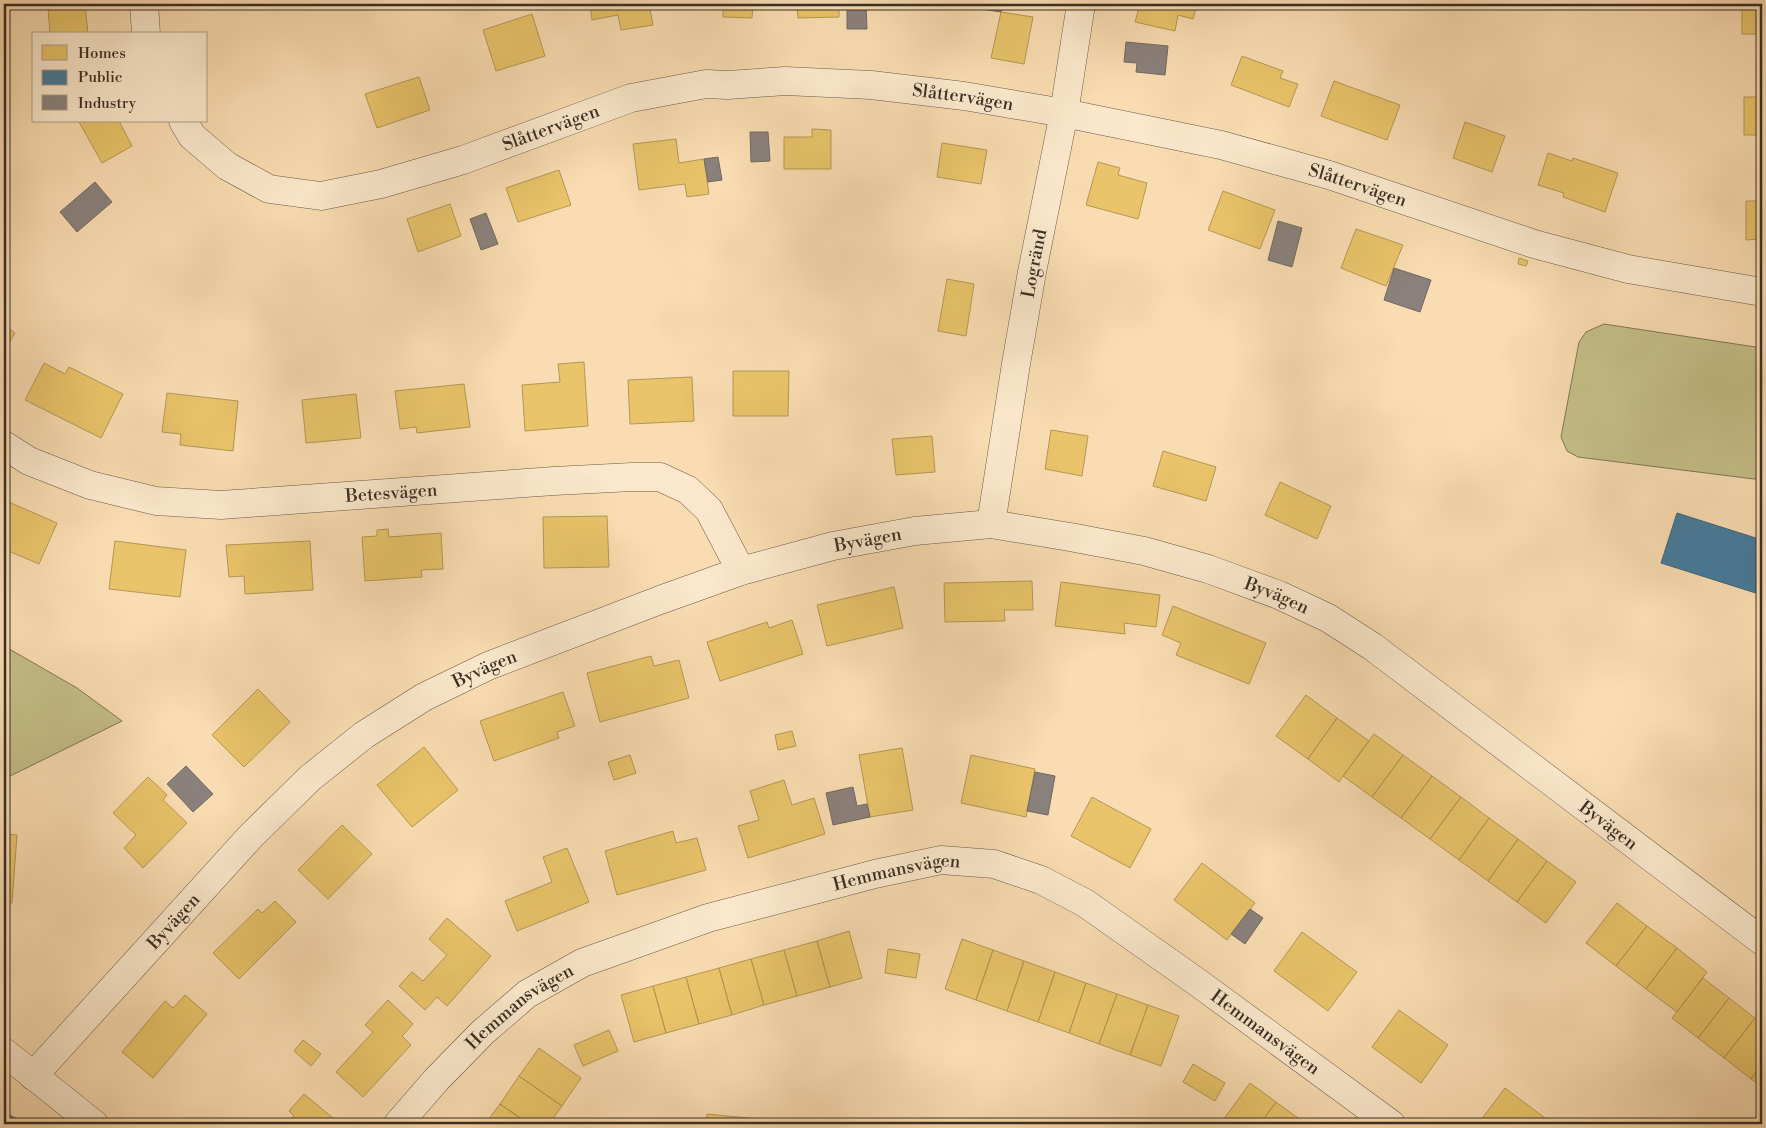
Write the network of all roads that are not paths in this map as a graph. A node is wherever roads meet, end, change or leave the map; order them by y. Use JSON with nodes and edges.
{"nodes":[{"id":1,"x":144,"y":4,"type":"edge"},
{"id":2,"x":1080,"y":4,"type":"edge"},
{"id":3,"x":146,"y":32,"type":"edge"},
{"id":4,"x":1064,"y":113,"type":"junction"},
{"id":5,"x":184,"y":122,"type":"edge"},
{"id":6,"x":1762,"y":292,"type":"edge"},
{"id":7,"x":4,"y":444,"type":"edge"},
{"id":8,"x":991,"y":524,"type":"junction"},
{"id":9,"x":741,"y":571,"type":"junction"},
{"id":10,"x":1762,"y":940,"type":"edge"},
{"id":11,"x":4,"y":1052,"type":"edge"},
{"id":12,"x":33,"y":1076,"type":"junction"},
{"id":13,"x":94,"y":1124,"type":"edge"},
{"id":14,"x":398,"y":1124,"type":"edge"},
{"id":15,"x":1391,"y":1124,"type":"edge"}],
"edges":[{"from":1,"to":3,"type":"street"},
{"from":2,"to":4,"type":"street","name":"Logränd"},
{"from":4,"to":5,"type":"street","name":"Slåttervägen"},
{"from":4,"to":6,"type":"street","name":"Slåttervägen"},
{"from":4,"to":8,"type":"street","name":"Logränd"},
{"from":7,"to":9,"type":"street","name":"Betesvägen"},
{"from":8,"to":9,"type":"street","name":"Byvägen"},
{"from":8,"to":10,"type":"street","name":"Byvägen"},
{"from":9,"to":12,"type":"street","name":"Byvägen"},
{"from":11,"to":12,"type":"street"},
{"from":12,"to":13,"type":"street"},
{"from":14,"to":15,"type":"street","name":"Hemmansvägen"}]}
